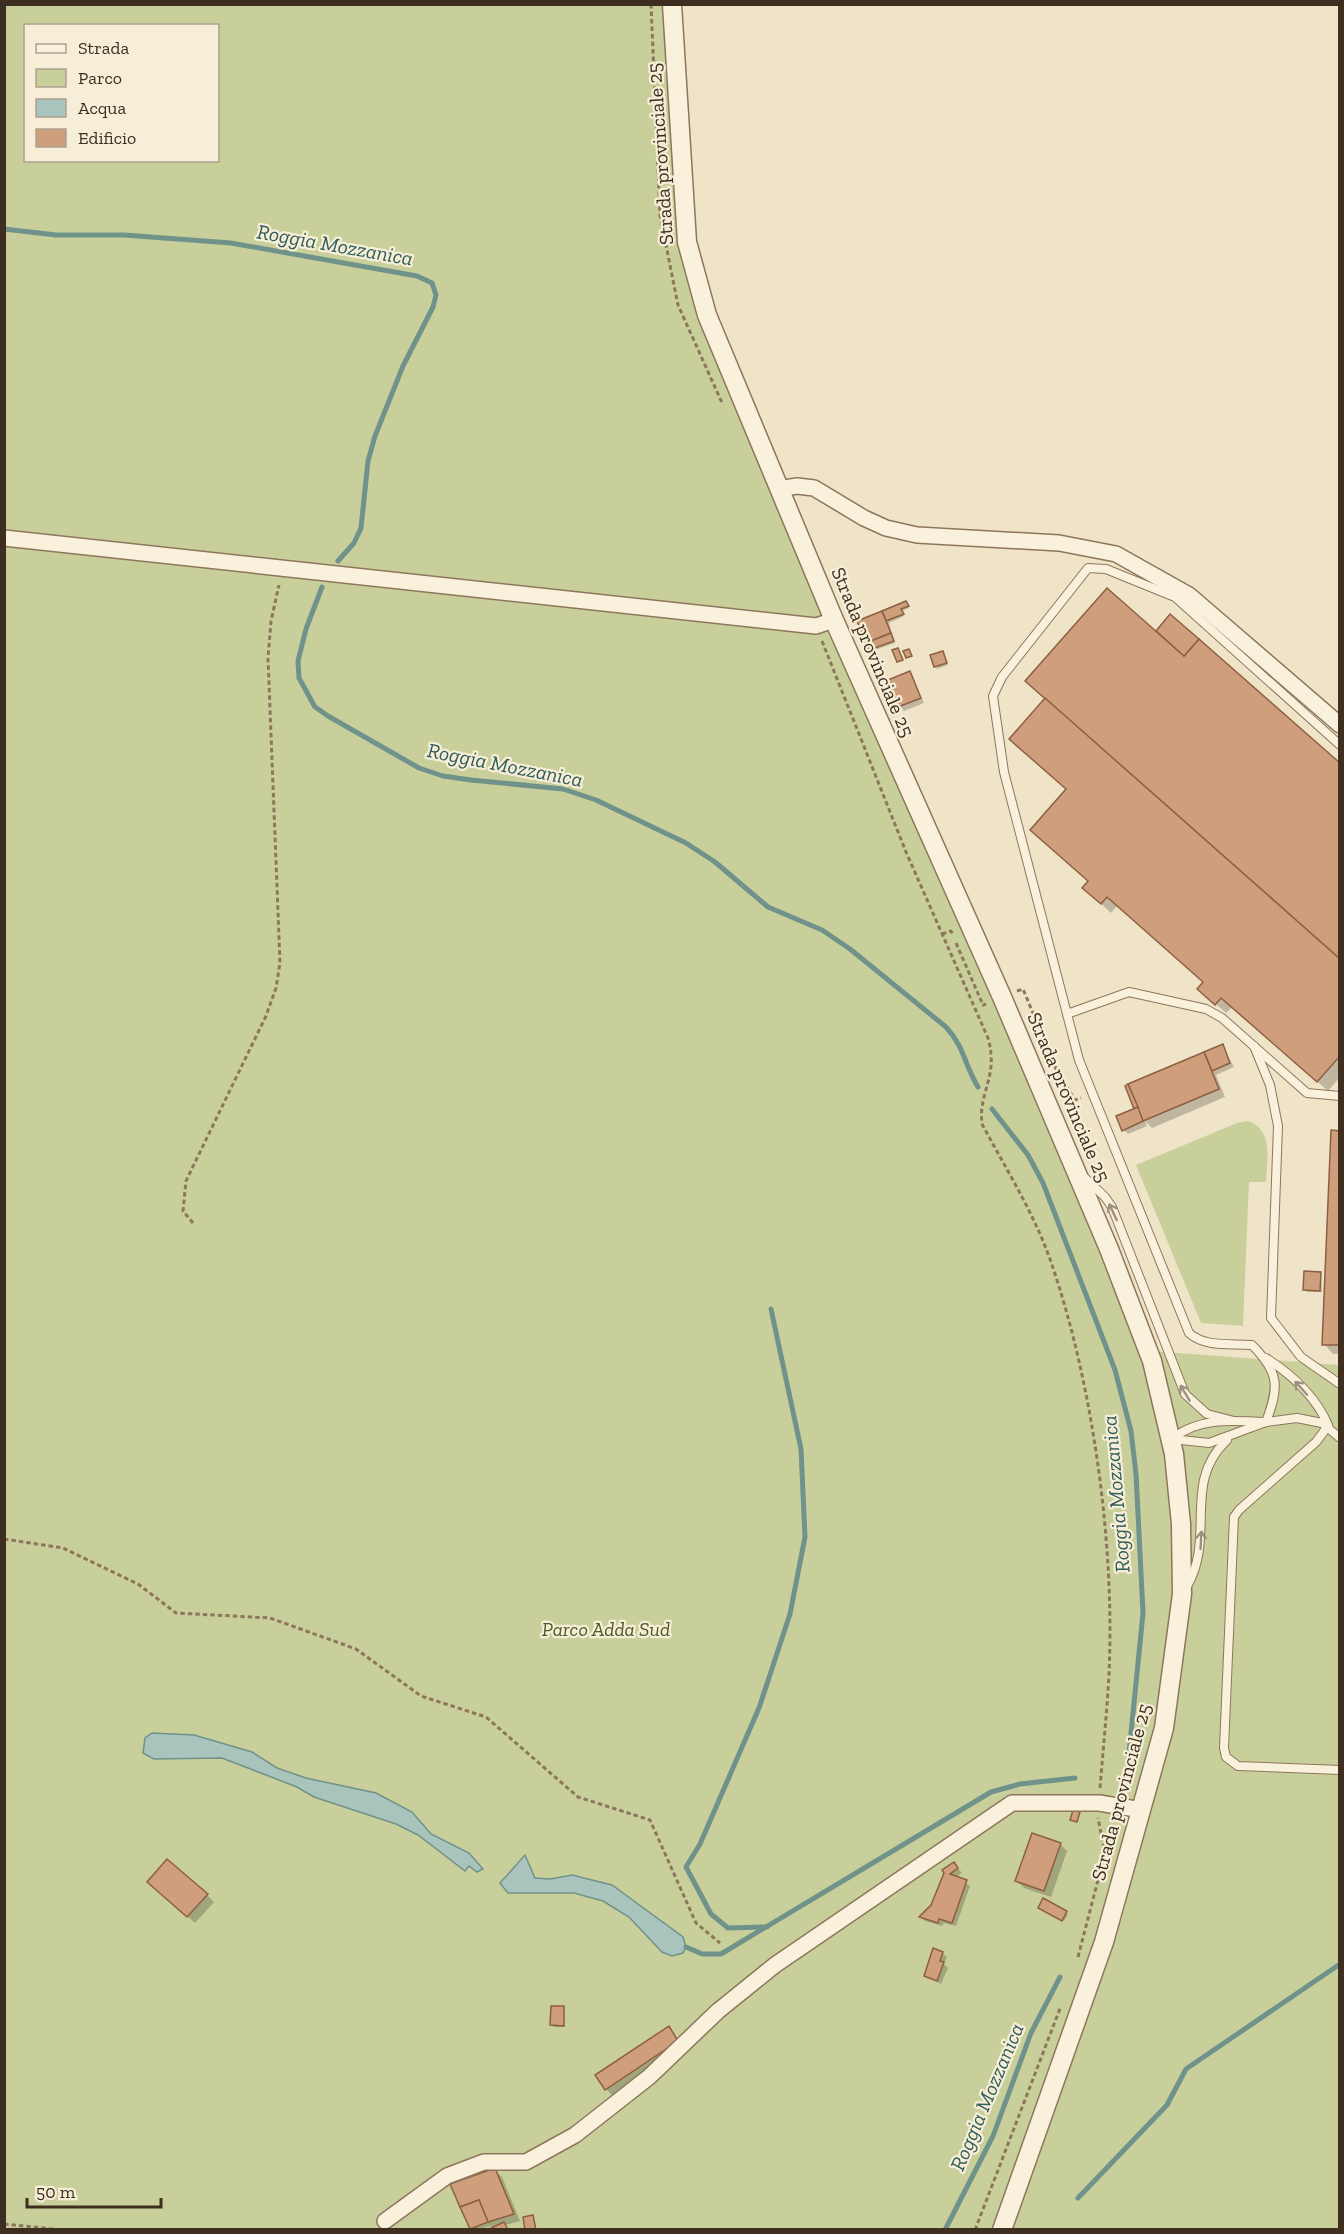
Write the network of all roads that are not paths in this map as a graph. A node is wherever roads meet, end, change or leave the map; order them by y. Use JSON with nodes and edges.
{"nodes":[{"id":1,"x":672,"y":4,"type":"edge"},
{"id":2,"x":779,"y":489,"type":"junction"},
{"id":3,"x":4,"y":538,"type":"edge"},
{"id":4,"x":834,"y":620,"type":"junction"},
{"id":5,"x":1340,"y":725,"type":"edge"},
{"id":6,"x":1340,"y":745,"type":"edge"},
{"id":7,"x":1067,"y":1014,"type":"junction"},
{"id":8,"x":1254,"y":1046,"type":"junction"},
{"id":9,"x":1340,"y":1096,"type":"edge"},
{"id":10,"x":1075,"y":1170,"type":"junction"},
{"id":11,"x":1265,"y":1358,"type":"junction"},
{"id":12,"x":1340,"y":1384,"type":"edge"},
{"id":13,"x":1234,"y":1421,"type":"junction"},
{"id":14,"x":1266,"y":1422,"type":"junction"},
{"id":15,"x":1328,"y":1426,"type":"junction"},
{"id":16,"x":1231,"y":1437,"type":"junction"},
{"id":17,"x":1340,"y":1438,"type":"edge"},
{"id":18,"x":1172,"y":1439,"type":"junction"},
{"id":19,"x":1182,"y":1594,"type":"junction"},
{"id":20,"x":1340,"y":1770,"type":"edge"},
{"id":21,"x":1142,"y":1810,"type":"junction"},
{"id":22,"x":386,"y":2221,"type":"dead end"},
{"id":23,"x":1002,"y":2229,"type":"edge"}],
"edges":[{"from":1,"to":2,"type":"street","name":"Strada provinciale 25"},
{"from":2,"to":4,"type":"street","name":"Strada provinciale 25"},
{"from":2,"to":5,"type":"street"},
{"from":3,"to":4,"type":"street"},
{"from":4,"to":10,"type":"street","name":"Strada provinciale 25"},
{"from":6,"to":7,"type":"lane"},
{"from":7,"to":8,"type":"lane"},
{"from":7,"to":11,"type":"lane"},
{"from":8,"to":9,"type":"lane"},
{"from":8,"to":12,"type":"lane"},
{"from":13,"to":10,"type":"lane","one_way":true},
{"from":10,"to":18,"type":"street","name":"Strada provinciale 25"},
{"from":11,"to":14,"type":"lane"},
{"from":15,"to":11,"type":"lane","one_way":true},
{"from":13,"to":14,"type":"lane"},
{"from":13,"to":18,"type":"lane"},
{"from":14,"to":15,"type":"lane"},
{"from":14,"to":16,"type":"lane"},
{"from":15,"to":17,"type":"lane"},
{"from":15,"to":20,"type":"lane"},
{"from":16,"to":18,"type":"lane"},
{"from":19,"to":16,"type":"lane","one_way":true},
{"from":18,"to":19,"type":"street","name":"Strada provinciale 25"},
{"from":19,"to":21,"type":"street","name":"Strada provinciale 25"},
{"from":21,"to":22,"type":"street"},
{"from":21,"to":23,"type":"street","name":"Strada provinciale 25"}]}
